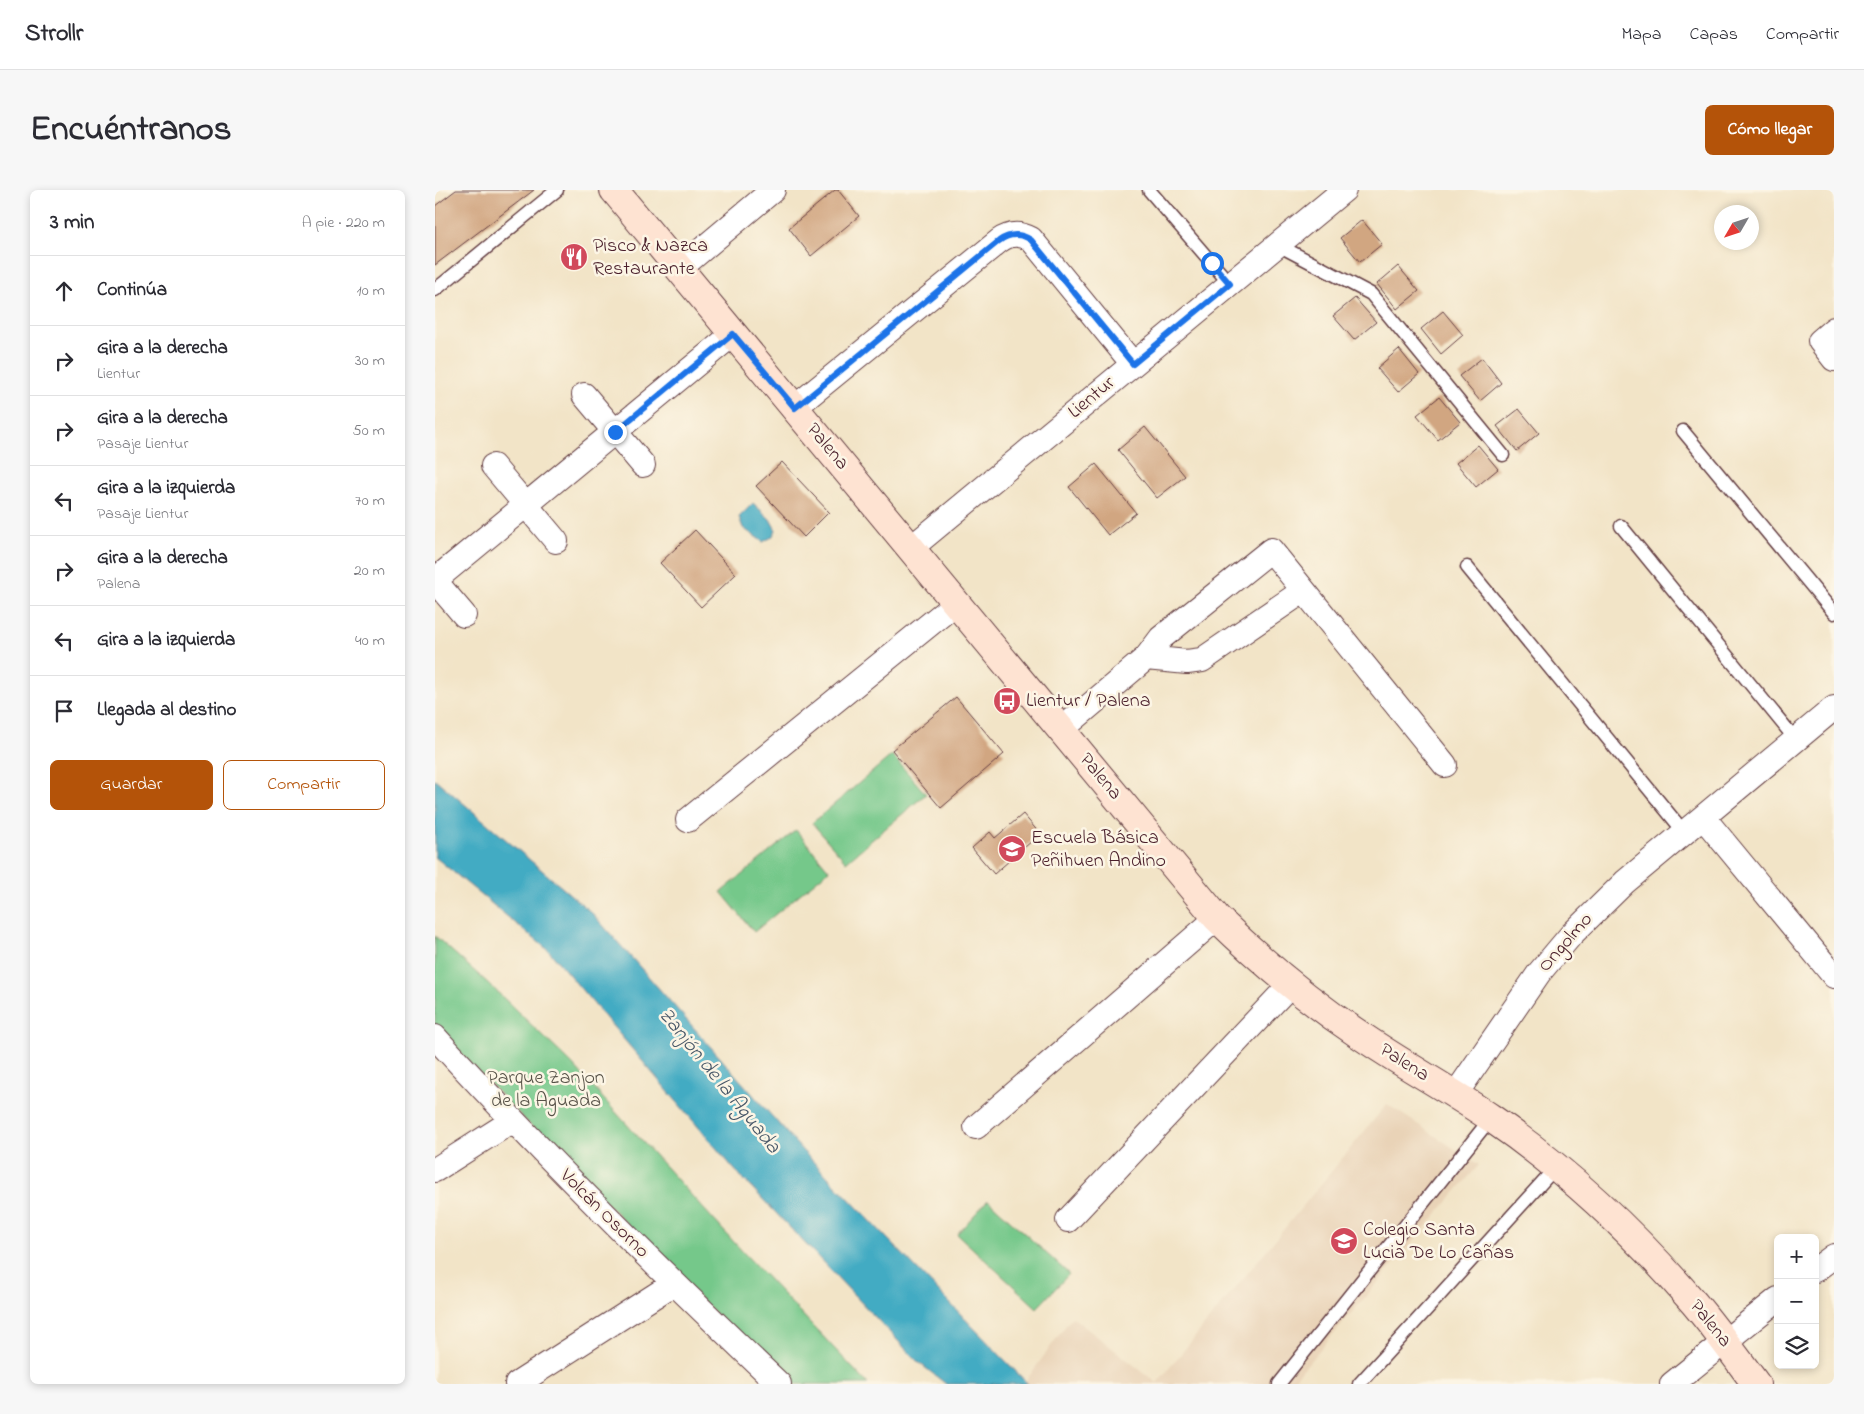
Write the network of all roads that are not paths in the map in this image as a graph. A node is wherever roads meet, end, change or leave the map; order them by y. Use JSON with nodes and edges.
{"nodes":[{"id":1,"x":557,"y":190,"type":"edge"},
{"id":2,"x":614,"y":190,"type":"edge"},
{"id":3,"x":773,"y":190,"type":"edge"},
{"id":4,"x":1149,"y":190,"type":"edge"},
{"id":5,"x":1344,"y":190,"type":"edge"},
{"id":6,"x":1278,"y":245,"type":"junction"},
{"id":7,"x":679,"y":269,"type":"junction"},
{"id":8,"x":1230,"y":284,"type":"junction"},
{"id":9,"x":435,"y":290,"type":"edge"},
{"id":10,"x":1834,"y":329,"type":"edge"},
{"id":11,"x":733,"y":334,"type":"junction"},
{"id":12,"x":1834,"y":358,"type":"edge"},
{"id":13,"x":1133,"y":364,"type":"junction"},
{"id":14,"x":584,"y":395,"type":"dead end"},
{"id":15,"x":795,"y":408,"type":"junction"},
{"id":16,"x":1683,"y":431,"type":"dead end"},
{"id":17,"x":615,"y":432,"type":"junction"},
{"id":18,"x":1503,"y":455,"type":"dead end"},
{"id":19,"x":643,"y":465,"type":"dead end"},
{"id":20,"x":493,"y":466,"type":"dead end"},
{"id":21,"x":526,"y":505,"type":"junction"},
{"id":22,"x":1621,"y":526,"type":"dead end"},
{"id":23,"x":556,"y":541,"type":"dead end"},
{"id":24,"x":911,"y":548,"type":"junction"},
{"id":25,"x":1467,"y":567,"type":"dead end"},
{"id":26,"x":435,"y":581,"type":"edge"},
{"id":27,"x":1303,"y":591,"type":"junction"},
{"id":28,"x":956,"y":603,"type":"junction"},
{"id":29,"x":1834,"y":613,"type":"edge"},
{"id":30,"x":464,"y":615,"type":"dead end"},
{"id":31,"x":1146,"y":658,"type":"junction"},
{"id":32,"x":1834,"y":708,"type":"edge"},
{"id":33,"x":1061,"y":730,"type":"junction"},
{"id":34,"x":1796,"y":740,"type":"junction"},
{"id":35,"x":1445,"y":766,"type":"dead end"},
{"id":36,"x":1703,"y":817,"type":"junction"},
{"id":37,"x":688,"y":820,"type":"dead end"},
{"id":38,"x":1685,"y":832,"type":"junction"},
{"id":39,"x":1217,"y":918,"type":"junction"},
{"id":40,"x":1834,"y":976,"type":"edge"},
{"id":41,"x":1290,"y":985,"type":"junction"},
{"id":42,"x":435,"y":1037,"type":"edge"},
{"id":43,"x":1455,"y":1095,"type":"junction"},
{"id":44,"x":1491,"y":1118,"type":"junction"},
{"id":45,"x":512,"y":1121,"type":"junction"},
{"id":46,"x":977,"y":1127,"type":"dead end"},
{"id":47,"x":1556,"y":1167,"type":"junction"},
{"id":48,"x":435,"y":1170,"type":"edge"},
{"id":49,"x":1068,"y":1220,"type":"dead end"},
{"id":50,"x":1834,"y":1256,"type":"edge"},
{"id":51,"x":1819,"y":1267,"type":"edge"},
{"id":52,"x":673,"y":1284,"type":"junction"},
{"id":53,"x":1774,"y":1302,"type":"edge"},
{"id":54,"x":1725,"y":1341,"type":"junction"},
{"id":55,"x":517,"y":1384,"type":"edge"},
{"id":56,"x":779,"y":1384,"type":"edge"},
{"id":57,"x":1279,"y":1384,"type":"edge"},
{"id":58,"x":1359,"y":1384,"type":"edge"},
{"id":59,"x":1673,"y":1384,"type":"edge"},
{"id":60,"x":1756,"y":1384,"type":"edge"}],
"edges":[{"from":1,"to":9,"type":"lane"},
{"from":2,"to":7,"type":"street","name":"Palena"},
{"from":3,"to":7,"type":"street"},
{"from":4,"to":8,"type":"lane"},
{"from":5,"to":6,"type":"street","name":"Lientur"},
{"from":6,"to":8,"type":"street","name":"Lientur"},
{"from":6,"to":18,"type":"lane"},
{"from":7,"to":11,"type":"street","name":"Palena"},
{"from":8,"to":13,"type":"street","name":"Lientur"},
{"from":10,"to":12,"type":"street"},
{"from":11,"to":15,"type":"street","name":"Palena"},
{"from":11,"to":17,"type":"street"},
{"from":13,"to":15,"type":"street"},
{"from":13,"to":24,"type":"street","name":"Lientur"},
{"from":14,"to":17,"type":"street"},
{"from":15,"to":24,"type":"street","name":"Palena"},
{"from":16,"to":29,"type":"lane"},
{"from":17,"to":19,"type":"street"},
{"from":17,"to":21,"type":"street"},
{"from":20,"to":21,"type":"street"},
{"from":21,"to":23,"type":"street"},
{"from":21,"to":26,"type":"street"},
{"from":22,"to":34,"type":"lane"},
{"from":24,"to":28,"type":"street","name":"Palena"},
{"from":25,"to":38,"type":"lane"},
{"from":26,"to":30,"type":"street"},
{"from":27,"to":31,"type":"street"},
{"from":27,"to":31,"type":"street"},
{"from":27,"to":35,"type":"street"},
{"from":28,"to":33,"type":"street","name":"Palena"},
{"from":28,"to":37,"type":"street"},
{"from":31,"to":33,"type":"street"},
{"from":32,"to":34,"type":"street","name":"Ongolmo"},
{"from":33,"to":39,"type":"street","name":"Palena"},
{"from":34,"to":36,"type":"street","name":"Ongolmo"},
{"from":36,"to":38,"type":"street","name":"Ongolmo"},
{"from":36,"to":40,"type":"street"},
{"from":38,"to":43,"type":"street","name":"Ongolmo"},
{"from":39,"to":41,"type":"street","name":"Palena"},
{"from":39,"to":46,"type":"street"},
{"from":41,"to":43,"type":"street","name":"Palena"},
{"from":41,"to":49,"type":"street"},
{"from":42,"to":45,"type":"street","name":"Volcán Osorno"},
{"from":43,"to":44,"type":"street","name":"Palena"},
{"from":44,"to":47,"type":"street","name":"Palena"},
{"from":44,"to":57,"type":"lane"},
{"from":45,"to":48,"type":"street"},
{"from":45,"to":52,"type":"street","name":"Volcán Osorno"},
{"from":47,"to":54,"type":"street","name":"Palena"},
{"from":47,"to":58,"type":"lane"},
{"from":50,"to":51,"type":"street"},
{"from":52,"to":55,"type":"street"},
{"from":52,"to":56,"type":"street","name":"Volcán Osorno"},
{"from":53,"to":54,"type":"street"},
{"from":54,"to":59,"type":"street"},
{"from":54,"to":60,"type":"street","name":"Palena"}]}
